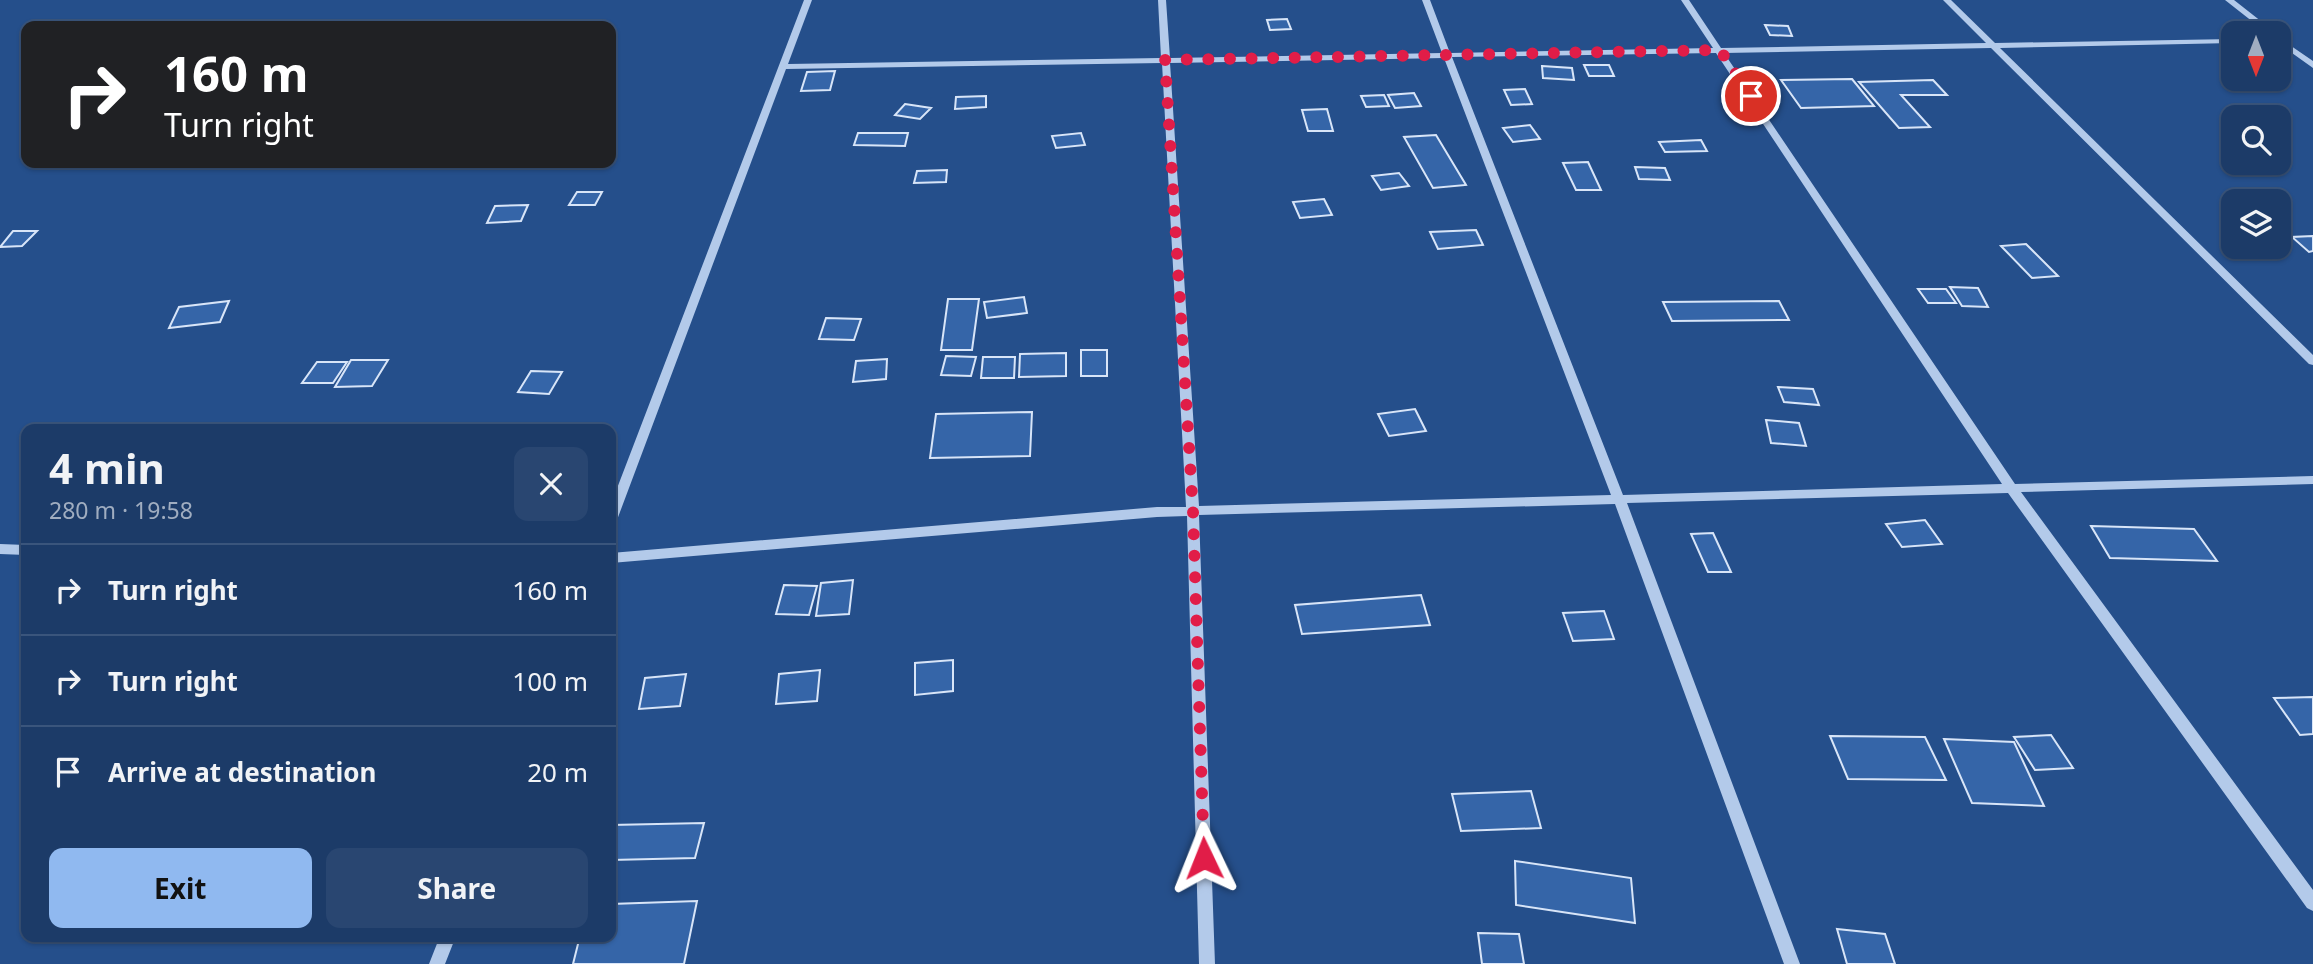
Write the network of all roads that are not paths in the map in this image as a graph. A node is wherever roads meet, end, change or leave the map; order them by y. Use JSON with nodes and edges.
{"nodes":[{"id":1,"x":808,"y":0,"type":"edge"},
{"id":2,"x":1161,"y":0,"type":"edge"},
{"id":3,"x":1426,"y":0,"type":"edge"},
{"id":4,"x":1685,"y":0,"type":"edge"},
{"id":5,"x":1947,"y":0,"type":"edge"},
{"id":6,"x":2229,"y":0,"type":"edge"},
{"id":7,"x":2256,"y":21,"type":"edge"},
{"id":8,"x":2221,"y":41,"type":"edge"},
{"id":9,"x":1993,"y":45,"type":"junction"},
{"id":10,"x":2291,"y":48,"type":"edge"},
{"id":11,"x":1720,"y":50,"type":"junction"},
{"id":12,"x":1447,"y":55,"type":"junction"},
{"id":13,"x":1165,"y":60,"type":"junction"},
{"id":14,"x":2313,"y":65,"type":"edge"},
{"id":15,"x":783,"y":67,"type":"junction"},
{"id":16,"x":2313,"y":361,"type":"edge"},
{"id":17,"x":2313,"y":480,"type":"edge"},
{"id":18,"x":2011,"y":488,"type":"junction"},
{"id":19,"x":1619,"y":499,"type":"junction"},
{"id":20,"x":616,"y":507,"type":"edge"},
{"id":21,"x":1193,"y":511,"type":"junction"},
{"id":22,"x":0,"y":549,"type":"edge"},
{"id":23,"x":21,"y":550,"type":"edge"},
{"id":24,"x":616,"y":558,"type":"edge"},
{"id":25,"x":2313,"y":903,"type":"edge"},
{"id":26,"x":446,"y":942,"type":"edge"},
{"id":27,"x":437,"y":964,"type":"edge"},
{"id":28,"x":1208,"y":964,"type":"edge"},
{"id":29,"x":1792,"y":964,"type":"edge"}],
"edges":[{"from":1,"to":15,"type":"street"},
{"from":2,"to":13,"type":"street"},
{"from":3,"to":12,"type":"street"},
{"from":4,"to":11,"type":"street"},
{"from":5,"to":9,"type":"street"},
{"from":6,"to":7,"type":"street"},
{"from":8,"to":9,"type":"street"},
{"from":9,"to":11,"type":"street"},
{"from":9,"to":16,"type":"street"},
{"from":10,"to":14,"type":"street"},
{"from":11,"to":12,"type":"street"},
{"from":11,"to":18,"type":"street"},
{"from":12,"to":13,"type":"street"},
{"from":12,"to":19,"type":"street"},
{"from":13,"to":15,"type":"street"},
{"from":13,"to":21,"type":"street"},
{"from":15,"to":20,"type":"street"},
{"from":17,"to":18,"type":"street"},
{"from":18,"to":19,"type":"street"},
{"from":18,"to":25,"type":"street"},
{"from":19,"to":21,"type":"street"},
{"from":19,"to":29,"type":"street"},
{"from":21,"to":24,"type":"street"},
{"from":21,"to":28,"type":"street"},
{"from":22,"to":23,"type":"street"},
{"from":26,"to":27,"type":"street"}]}
